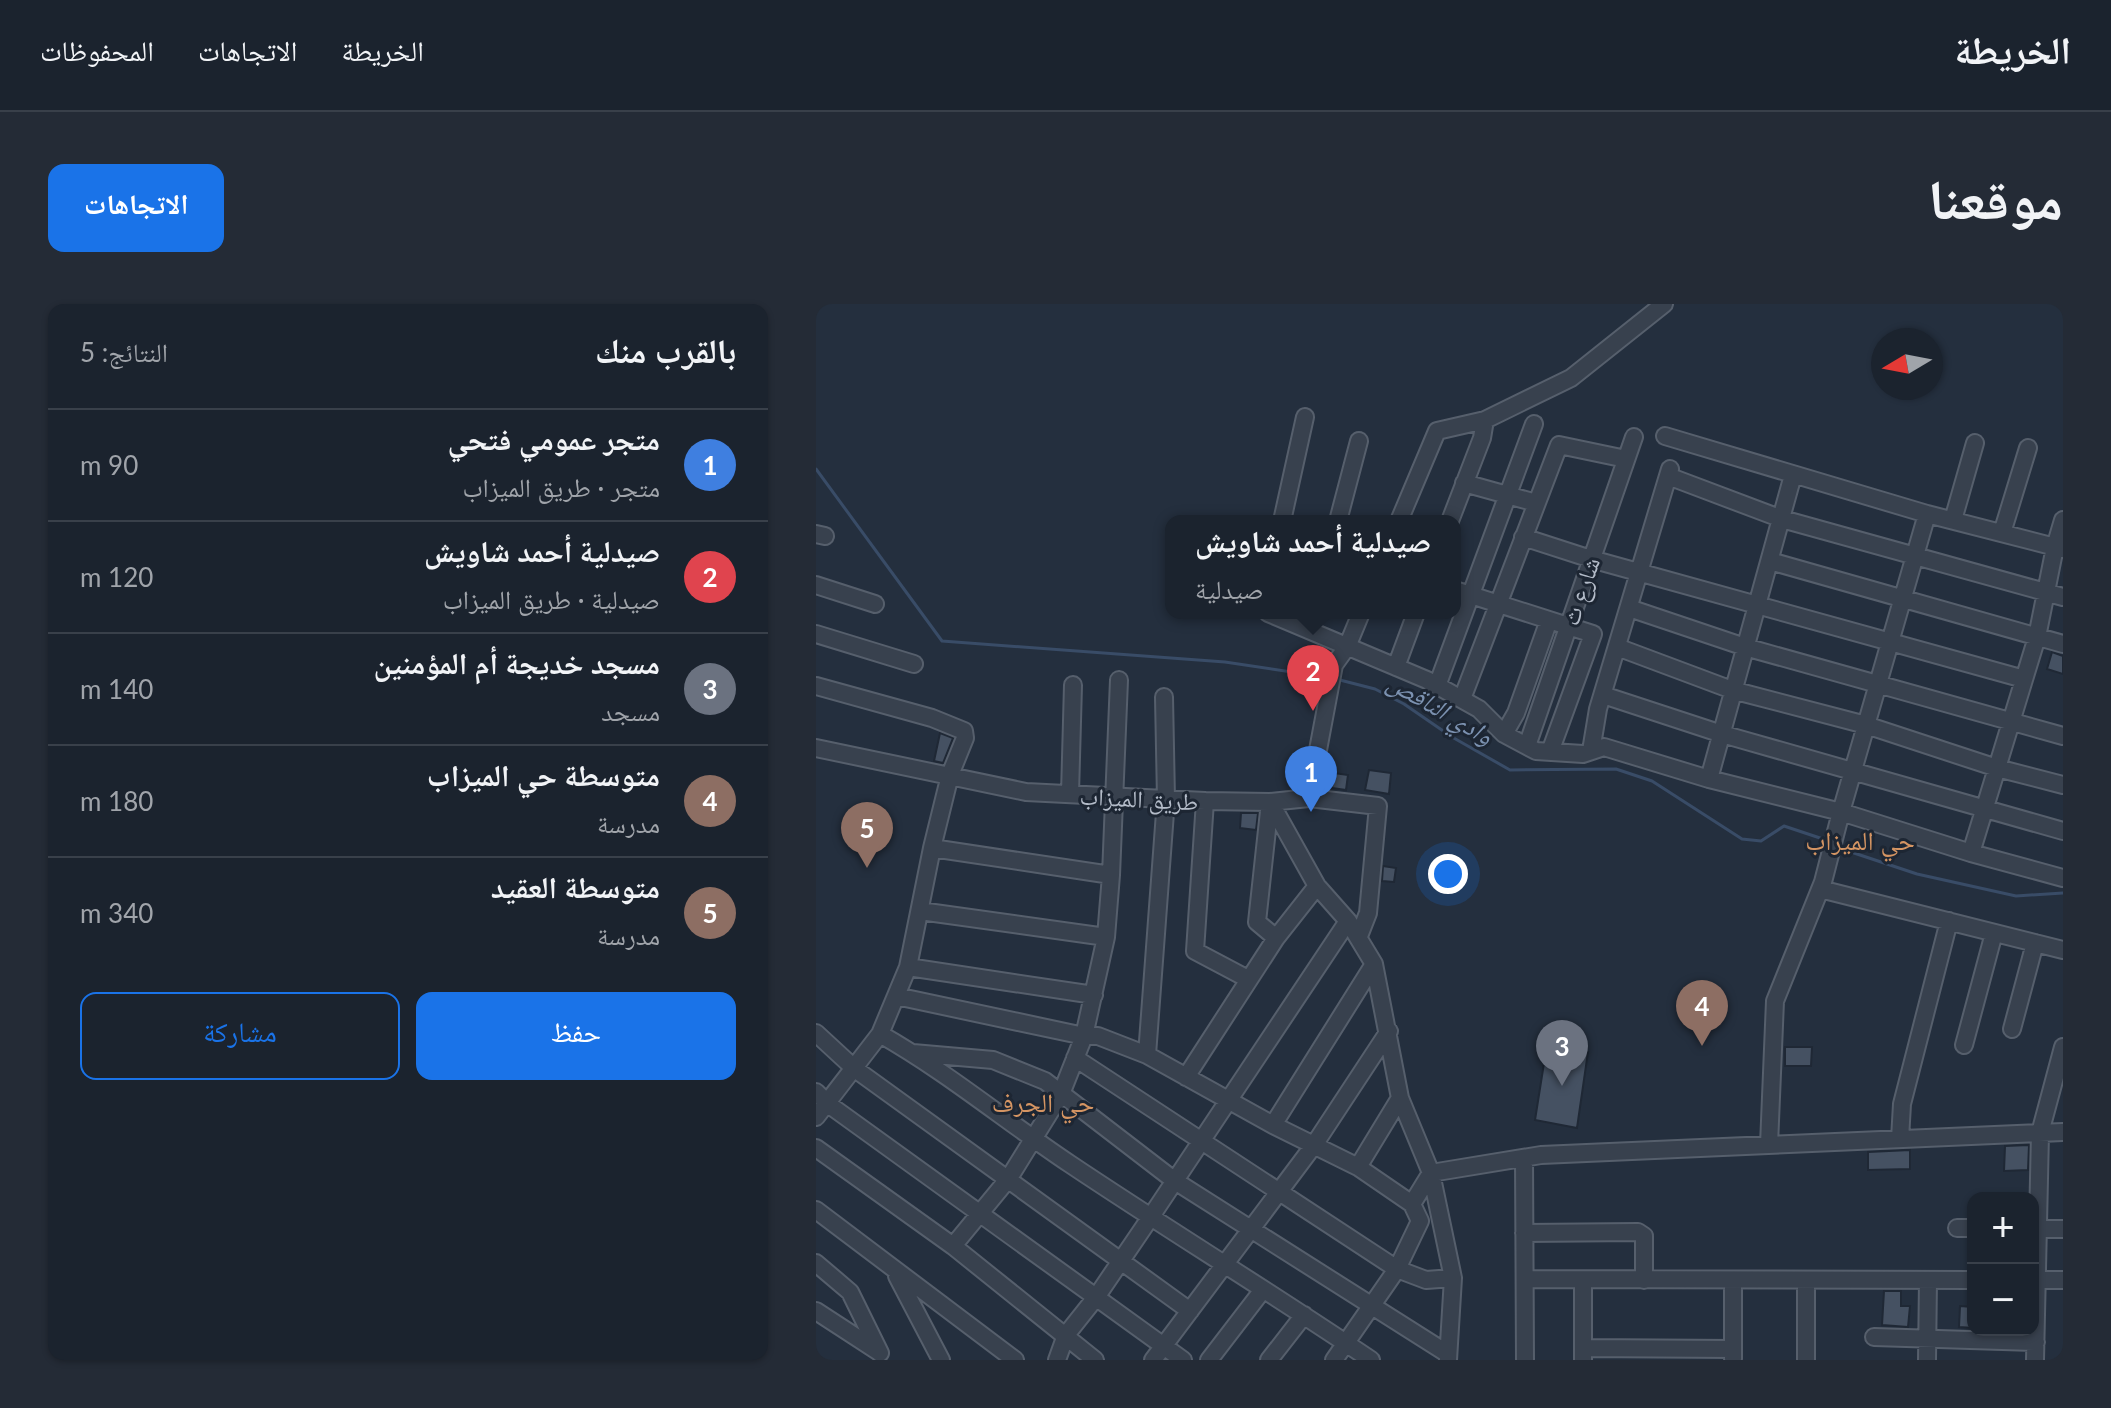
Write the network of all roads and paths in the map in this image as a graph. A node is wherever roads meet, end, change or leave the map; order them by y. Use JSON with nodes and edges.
{"nodes":[{"id":1,"x":1664,"y":304,"type":"edge"},
{"id":2,"x":1305,"y":417,"type":"dead end"},
{"id":3,"x":1485,"y":420,"type":"junction"},
{"id":4,"x":1534,"y":424,"type":"dead end"},
{"id":5,"x":1665,"y":436,"type":"dead end"},
{"id":6,"x":1634,"y":437,"type":"dead end"},
{"id":7,"x":1359,"y":441,"type":"dead end"},
{"id":8,"x":1975,"y":443,"type":"dead end"},
{"id":9,"x":2028,"y":448,"type":"dead end"},
{"id":10,"x":1626,"y":459,"type":"junction"},
{"id":11,"x":1793,"y":475,"type":"junction"},
{"id":12,"x":1464,"y":483,"type":"junction"},
{"id":13,"x":1508,"y":497,"type":"junction"},
{"id":14,"x":1536,"y":503,"type":"junction"},
{"id":15,"x":1927,"y":514,"type":"junction"},
{"id":16,"x":1283,"y":515,"type":"edge"},
{"id":17,"x":1340,"y":515,"type":"edge"},
{"id":18,"x":1402,"y":515,"type":"edge"},
{"id":19,"x":1452,"y":515,"type":"edge"},
{"id":20,"x":1782,"y":519,"type":"junction"},
{"id":21,"x":1953,"y":520,"type":"junction"},
{"id":22,"x":2063,"y":520,"type":"edge"},
{"id":23,"x":2002,"y":533,"type":"junction"},
{"id":24,"x":1523,"y":537,"type":"junction"},
{"id":25,"x":2059,"y":548,"type":"edge"},
{"id":26,"x":1914,"y":557,"type":"junction"},
{"id":27,"x":1591,"y":559,"type":"junction"},
{"id":28,"x":1770,"y":561,"type":"junction"},
{"id":29,"x":1640,"y":571,"type":"junction"},
{"id":30,"x":816,"y":585,"type":"edge"},
{"id":31,"x":2045,"y":592,"type":"junction"},
{"id":32,"x":1463,"y":593,"type":"edge"},
{"id":33,"x":2063,"y":597,"type":"edge"},
{"id":34,"x":1902,"y":599,"type":"junction"},
{"id":35,"x":1498,"y":603,"type":"junction"},
{"id":36,"x":875,"y":604,"type":"dead end"},
{"id":37,"x":1758,"y":604,"type":"junction"},
{"id":38,"x":1629,"y":608,"type":"junction"},
{"id":39,"x":1359,"y":619,"type":"edge"},
{"id":40,"x":1414,"y":619,"type":"edge"},
{"id":41,"x":1456,"y":619,"type":"edge"},
{"id":42,"x":1303,"y":620,"type":"edge"},
{"id":43,"x":1549,"y":620,"type":"junction"},
{"id":44,"x":1568,"y":626,"type":"junction"},
{"id":45,"x":816,"y":634,"type":"edge"},
{"id":46,"x":2037,"y":637,"type":"junction"},
{"id":47,"x":1891,"y":641,"type":"junction"},
{"id":48,"x":2063,"y":644,"type":"edge"},
{"id":49,"x":1347,"y":647,"type":"junction"},
{"id":50,"x":1617,"y":647,"type":"junction"},
{"id":51,"x":1745,"y":647,"type":"junction"},
{"id":52,"x":914,"y":664,"type":"dead end"},
{"id":53,"x":1396,"y":667,"type":"junction"},
{"id":54,"x":2024,"y":679,"type":"junction"},
{"id":55,"x":1119,"y":680,"type":"dead end"},
{"id":56,"x":1073,"y":685,"type":"dead end"},
{"id":57,"x":1877,"y":685,"type":"junction"},
{"id":58,"x":816,"y":686,"type":"edge"},
{"id":59,"x":1437,"y":686,"type":"junction"},
{"id":60,"x":1732,"y":690,"type":"junction"},
{"id":61,"x":1603,"y":695,"type":"junction"},
{"id":62,"x":1164,"y":697,"type":"dead end"},
{"id":63,"x":1462,"y":699,"type":"junction"},
{"id":64,"x":2011,"y":722,"type":"junction"},
{"id":65,"x":1866,"y":725,"type":"junction"},
{"id":66,"x":1504,"y":734,"type":"junction"},
{"id":67,"x":1722,"y":734,"type":"junction"},
{"id":68,"x":2063,"y":736,"type":"edge"},
{"id":69,"x":1527,"y":746,"type":"junction"},
{"id":70,"x":816,"y":748,"type":"edge"},
{"id":71,"x":1591,"y":751,"type":"junction"},
{"id":72,"x":1550,"y":752,"type":"junction"},
{"id":73,"x":1997,"y":768,"type":"junction"},
{"id":74,"x":1854,"y":770,"type":"junction"},
{"id":75,"x":950,"y":775,"type":"junction"},
{"id":76,"x":1709,"y":779,"type":"junction"},
{"id":77,"x":2063,"y":785,"type":"edge"},
{"id":78,"x":1070,"y":794,"type":"junction"},
{"id":79,"x":1114,"y":796,"type":"junction"},
{"id":80,"x":1309,"y":798,"type":"junction"},
{"id":81,"x":1166,"y":799,"type":"junction"},
{"id":82,"x":1205,"y":801,"type":"junction"},
{"id":83,"x":1270,"y":802,"type":"junction"},
{"id":84,"x":1985,"y":807,"type":"junction"},
{"id":85,"x":1841,"y":812,"type":"junction"},
{"id":86,"x":2063,"y":831,"type":"edge"},
{"id":87,"x":932,"y":848,"type":"junction"},
{"id":88,"x":1971,"y":853,"type":"junction"},
{"id":89,"x":1111,"y":875,"type":"junction"},
{"id":90,"x":2063,"y":878,"type":"edge"},
{"id":91,"x":1317,"y":886,"type":"junction"},
{"id":92,"x":1820,"y":889,"type":"junction"},
{"id":93,"x":920,"y":911,"type":"junction"},
{"id":94,"x":1348,"y":921,"type":"junction"},
{"id":95,"x":1949,"y":921,"type":"junction"},
{"id":96,"x":1994,"y":933,"type":"junction"},
{"id":97,"x":1359,"y":936,"type":"junction"},
{"id":98,"x":1106,"y":937,"type":"junction"},
{"id":99,"x":1276,"y":938,"type":"junction"},
{"id":100,"x":2035,"y":943,"type":"junction"},
{"id":101,"x":2063,"y":950,"type":"edge"},
{"id":102,"x":1374,"y":964,"type":"junction"},
{"id":103,"x":908,"y":967,"type":"junction"},
{"id":104,"x":1248,"y":979,"type":"junction"},
{"id":105,"x":1094,"y":995,"type":"junction"},
{"id":106,"x":896,"y":996,"type":"junction"},
{"id":107,"x":2012,"y":1029,"type":"dead end"},
{"id":108,"x":1389,"y":1031,"type":"junction"},
{"id":109,"x":816,"y":1033,"type":"edge"},
{"id":110,"x":880,"y":1034,"type":"junction"},
{"id":111,"x":1084,"y":1036,"type":"junction"},
{"id":112,"x":1964,"y":1045,"type":"dead end"},
{"id":113,"x":2063,"y":1047,"type":"edge"},
{"id":114,"x":913,"y":1053,"type":"junction"},
{"id":115,"x":1147,"y":1055,"type":"junction"},
{"id":116,"x":1075,"y":1058,"type":"junction"},
{"id":117,"x":855,"y":1069,"type":"junction"},
{"id":118,"x":1186,"y":1077,"type":"junction"},
{"id":119,"x":1061,"y":1094,"type":"junction"},
{"id":120,"x":822,"y":1098,"type":"edge"},
{"id":121,"x":1400,"y":1098,"type":"junction"},
{"id":122,"x":1228,"y":1099,"type":"junction"},
{"id":123,"x":816,"y":1117,"type":"edge"},
{"id":124,"x":1273,"y":1125,"type":"junction"},
{"id":125,"x":2063,"y":1132,"type":"edge"},
{"id":126,"x":2040,"y":1133,"type":"junction"},
{"id":127,"x":1032,"y":1139,"type":"junction"},
{"id":128,"x":1900,"y":1139,"type":"junction"},
{"id":129,"x":1200,"y":1142,"type":"junction"},
{"id":130,"x":1314,"y":1145,"type":"junction"},
{"id":131,"x":1769,"y":1145,"type":"junction"},
{"id":132,"x":816,"y":1148,"type":"edge"},
{"id":133,"x":1524,"y":1158,"type":"junction"},
{"id":134,"x":1358,"y":1167,"type":"junction"},
{"id":135,"x":1431,"y":1173,"type":"junction"},
{"id":136,"x":1009,"y":1178,"type":"junction"},
{"id":137,"x":1175,"y":1181,"type":"junction"},
{"id":138,"x":1279,"y":1192,"type":"junction"},
{"id":139,"x":2037,"y":1192,"type":"edge"},
{"id":140,"x":1412,"y":1204,"type":"junction"},
{"id":141,"x":816,"y":1210,"type":"edge"},
{"id":142,"x":980,"y":1213,"type":"junction"},
{"id":143,"x":1150,"y":1218,"type":"junction"},
{"id":144,"x":1251,"y":1228,"type":"junction"},
{"id":145,"x":2039,"y":1229,"type":"edge"},
{"id":146,"x":2063,"y":1229,"type":"edge"},
{"id":147,"x":1524,"y":1233,"type":"junction"},
{"id":148,"x":953,"y":1246,"type":"junction"},
{"id":149,"x":1121,"y":1260,"type":"junction"},
{"id":150,"x":816,"y":1263,"type":"edge"},
{"id":151,"x":1224,"y":1265,"type":"junction"},
{"id":152,"x":1397,"y":1269,"type":"junction"},
{"id":153,"x":895,"y":1272,"type":"junction"},
{"id":154,"x":1453,"y":1278,"type":"junction"},
{"id":155,"x":1525,"y":1279,"type":"junction"},
{"id":156,"x":1583,"y":1280,"type":"junction"},
{"id":157,"x":1644,"y":1280,"type":"junction"},
{"id":158,"x":1733,"y":1280,"type":"junction"},
{"id":159,"x":1928,"y":1280,"type":"junction"},
{"id":160,"x":1967,"y":1280,"type":"edge"},
{"id":161,"x":2039,"y":1280,"type":"edge"},
{"id":162,"x":2063,"y":1280,"type":"edge"},
{"id":163,"x":1806,"y":1281,"type":"junction"},
{"id":164,"x":1262,"y":1291,"type":"junction"},
{"id":165,"x":1097,"y":1296,"type":"junction"},
{"id":166,"x":1371,"y":1307,"type":"junction"},
{"id":167,"x":816,"y":1311,"type":"edge"},
{"id":168,"x":1190,"y":1311,"type":"junction"},
{"id":169,"x":1304,"y":1315,"type":"junction"},
{"id":170,"x":1066,"y":1335,"type":"junction"},
{"id":171,"x":2036,"y":1336,"type":"edge"},
{"id":172,"x":1874,"y":1337,"type":"dead end"},
{"id":173,"x":1927,"y":1338,"type":"junction"},
{"id":174,"x":2036,"y":1342,"type":"junction"},
{"id":175,"x":1346,"y":1343,"type":"junction"},
{"id":176,"x":1164,"y":1346,"type":"junction"},
{"id":177,"x":1583,"y":1354,"type":"edge"},
{"id":178,"x":1733,"y":1355,"type":"edge"},
{"id":179,"x":882,"y":1356,"type":"edge"},
{"id":180,"x":1448,"y":1357,"type":"edge"},
{"id":181,"x":941,"y":1360,"type":"edge"},
{"id":182,"x":1015,"y":1360,"type":"edge"},
{"id":183,"x":1057,"y":1360,"type":"edge"},
{"id":184,"x":1095,"y":1360,"type":"edge"},
{"id":185,"x":1153,"y":1360,"type":"edge"},
{"id":186,"x":1183,"y":1360,"type":"edge"},
{"id":187,"x":1209,"y":1360,"type":"edge"},
{"id":188,"x":1269,"y":1360,"type":"edge"},
{"id":189,"x":1334,"y":1360,"type":"edge"},
{"id":190,"x":1371,"y":1360,"type":"edge"},
{"id":191,"x":1525,"y":1360,"type":"edge"},
{"id":192,"x":1806,"y":1360,"type":"edge"},
{"id":193,"x":1927,"y":1360,"type":"edge"},
{"id":194,"x":2035,"y":1360,"type":"edge"}],
"edges":[{"from":1,"to":3,"type":"street"},
{"from":2,"to":16,"type":"street"},
{"from":3,"to":12,"type":"street"},
{"from":3,"to":18,"type":"street"},
{"from":4,"to":13,"type":"street"},
{"from":5,"to":11,"type":"street"},
{"from":6,"to":10,"type":"street","name":"شارع ث"},
{"from":7,"to":17,"type":"street"},
{"from":8,"to":21,"type":"street"},
{"from":9,"to":23,"type":"street"},
{"from":10,"to":14,"type":"street"},
{"from":10,"to":27,"type":"street","name":"شارع ث"},
{"from":11,"to":15,"type":"street"},
{"from":11,"to":20,"type":"street"},
{"from":12,"to":13,"type":"street"},
{"from":12,"to":19,"type":"street"},
{"from":13,"to":14,"type":"street"},
{"from":13,"to":32,"type":"street"},
{"from":14,"to":24,"type":"street"},
{"from":15,"to":21,"type":"street"},
{"from":15,"to":26,"type":"street"},
{"from":20,"to":26,"type":"street"},
{"from":20,"to":28,"type":"street"},
{"from":20,"to":29,"type":"street"},
{"from":21,"to":23,"type":"street"},
{"from":22,"to":25,"type":"street"},
{"from":23,"to":25,"type":"street"},
{"from":24,"to":27,"type":"street"},
{"from":24,"to":35,"type":"street"},
{"from":25,"to":31,"type":"street"},
{"from":26,"to":31,"type":"street"},
{"from":26,"to":34,"type":"street"},
{"from":27,"to":29,"type":"street"},
{"from":27,"to":44,"type":"street","name":"شارع ث"},
{"from":28,"to":34,"type":"street"},
{"from":28,"to":37,"type":"street"},
{"from":29,"to":37,"type":"street"},
{"from":29,"to":38,"type":"street"},
{"from":30,"to":36,"type":"street"},
{"from":31,"to":33,"type":"street"},
{"from":31,"to":46,"type":"street"},
{"from":32,"to":35,"type":"street"},
{"from":34,"to":46,"type":"street"},
{"from":34,"to":47,"type":"street"},
{"from":35,"to":43,"type":"street"},
{"from":35,"to":63,"type":"street"},
{"from":37,"to":47,"type":"street"},
{"from":37,"to":51,"type":"street"},
{"from":38,"to":50,"type":"street"},
{"from":38,"to":51,"type":"street"},
{"from":39,"to":49,"type":"street"},
{"from":40,"to":53,"type":"street"},
{"from":41,"to":59,"type":"street"},
{"from":42,"to":49,"type":"street"},
{"from":43,"to":44,"type":"street"},
{"from":43,"to":66,"type":"street"},
{"from":44,"to":69,"type":"street","name":"شارع ث"},
{"from":44,"to":72,"type":"street"},
{"from":45,"to":52,"type":"street"},
{"from":46,"to":48,"type":"street"},
{"from":46,"to":54,"type":"street"},
{"from":47,"to":54,"type":"street"},
{"from":47,"to":57,"type":"street"},
{"from":49,"to":53,"type":"street"},
{"from":49,"to":80,"type":"street"},
{"from":50,"to":60,"type":"street"},
{"from":50,"to":61,"type":"street"},
{"from":51,"to":57,"type":"street"},
{"from":51,"to":60,"type":"street"},
{"from":53,"to":59,"type":"street"},
{"from":54,"to":64,"type":"street"},
{"from":55,"to":79,"type":"street"},
{"from":56,"to":78,"type":"street"},
{"from":57,"to":64,"type":"street"},
{"from":57,"to":65,"type":"street"},
{"from":58,"to":75,"type":"street"},
{"from":59,"to":63,"type":"street"},
{"from":60,"to":65,"type":"street"},
{"from":60,"to":67,"type":"street"},
{"from":61,"to":67,"type":"street"},
{"from":61,"to":71,"type":"street"},
{"from":62,"to":81,"type":"street"},
{"from":63,"to":66,"type":"street"},
{"from":64,"to":68,"type":"street"},
{"from":64,"to":73,"type":"street"},
{"from":65,"to":73,"type":"street"},
{"from":65,"to":74,"type":"street"},
{"from":66,"to":69,"type":"street"},
{"from":67,"to":74,"type":"street"},
{"from":67,"to":76,"type":"street"},
{"from":69,"to":72,"type":"street"},
{"from":70,"to":75,"type":"street","name":"طريق الميزاب"},
{"from":71,"to":72,"type":"street"},
{"from":71,"to":76,"type":"street"},
{"from":73,"to":77,"type":"street"},
{"from":73,"to":84,"type":"street"},
{"from":74,"to":84,"type":"street"},
{"from":74,"to":85,"type":"street"},
{"from":75,"to":78,"type":"street","name":"طريق الميزاب"},
{"from":75,"to":87,"type":"street"},
{"from":76,"to":85,"type":"street"},
{"from":78,"to":79,"type":"street","name":"طريق الميزاب"},
{"from":79,"to":81,"type":"street","name":"طريق الميزاب"},
{"from":79,"to":89,"type":"street"},
{"from":80,"to":83,"type":"street","name":"طريق الميزاب"},
{"from":80,"to":97,"type":"street","name":"طريق الميزاب"},
{"from":81,"to":82,"type":"street","name":"طريق الميزاب"},
{"from":81,"to":115,"type":"street"},
{"from":82,"to":83,"type":"street","name":"طريق الميزاب"},
{"from":82,"to":104,"type":"street"},
{"from":83,"to":91,"type":"street"},
{"from":83,"to":99,"type":"street"},
{"from":84,"to":86,"type":"street"},
{"from":84,"to":88,"type":"street"},
{"from":85,"to":88,"type":"street"},
{"from":85,"to":92,"type":"street"},
{"from":87,"to":89,"type":"street"},
{"from":87,"to":93,"type":"street"},
{"from":88,"to":90,"type":"street"},
{"from":89,"to":98,"type":"street"},
{"from":91,"to":94,"type":"street"},
{"from":91,"to":99,"type":"street"},
{"from":92,"to":95,"type":"street"},
{"from":92,"to":131,"type":"street"},
{"from":93,"to":98,"type":"street"},
{"from":93,"to":103,"type":"street"},
{"from":94,"to":97,"type":"street"},
{"from":94,"to":122,"type":"street"},
{"from":95,"to":96,"type":"street"},
{"from":95,"to":128,"type":"street"},
{"from":96,"to":100,"type":"street"},
{"from":96,"to":112,"type":"street"},
{"from":97,"to":102,"type":"street"},
{"from":98,"to":105,"type":"street"},
{"from":99,"to":104,"type":"street"},
{"from":100,"to":101,"type":"street"},
{"from":100,"to":107,"type":"street"},
{"from":102,"to":108,"type":"street"},
{"from":102,"to":124,"type":"street"},
{"from":103,"to":105,"type":"street"},
{"from":103,"to":106,"type":"street"},
{"from":104,"to":118,"type":"street"},
{"from":105,"to":111,"type":"street"},
{"from":106,"to":110,"type":"street"},
{"from":106,"to":111,"type":"street"},
{"from":108,"to":121,"type":"street"},
{"from":108,"to":130,"type":"street"},
{"from":109,"to":117,"type":"street"},
{"from":110,"to":114,"type":"street"},
{"from":110,"to":117,"type":"street"},
{"from":111,"to":115,"type":"street"},
{"from":111,"to":116,"type":"street"},
{"from":113,"to":126,"type":"street"},
{"from":114,"to":119,"type":"street"},
{"from":114,"to":127,"type":"street"},
{"from":115,"to":118,"type":"street"},
{"from":116,"to":119,"type":"street"},
{"from":116,"to":129,"type":"street"},
{"from":117,"to":120,"type":"street"},
{"from":117,"to":136,"type":"street"},
{"from":118,"to":122,"type":"street"},
{"from":119,"to":127,"type":"street"},
{"from":119,"to":137,"type":"street"},
{"from":120,"to":123,"type":"street"},
{"from":120,"to":142,"type":"street"},
{"from":121,"to":134,"type":"street"},
{"from":121,"to":135,"type":"street"},
{"from":122,"to":124,"type":"street"},
{"from":122,"to":129,"type":"street"},
{"from":124,"to":130,"type":"street"},
{"from":125,"to":126,"type":"street"},
{"from":126,"to":128,"type":"street"},
{"from":126,"to":139,"type":"street"},
{"from":127,"to":136,"type":"street"},
{"from":127,"to":143,"type":"street"},
{"from":128,"to":131,"type":"street"},
{"from":129,"to":137,"type":"street"},
{"from":129,"to":138,"type":"street"},
{"from":130,"to":134,"type":"street"},
{"from":130,"to":138,"type":"street"},
{"from":131,"to":133,"type":"street"},
{"from":132,"to":148,"type":"street"},
{"from":133,"to":135,"type":"street"},
{"from":133,"to":147,"type":"street"},
{"from":134,"to":140,"type":"street"},
{"from":135,"to":140,"type":"street"},
{"from":135,"to":154,"type":"street"},
{"from":136,"to":142,"type":"street"},
{"from":136,"to":149,"type":"street"},
{"from":137,"to":143,"type":"street"},
{"from":137,"to":144,"type":"street"},
{"from":138,"to":144,"type":"street"},
{"from":138,"to":152,"type":"street"},
{"from":140,"to":152,"type":"street"},
{"from":141,"to":153,"type":"street"},
{"from":142,"to":148,"type":"street"},
{"from":142,"to":165,"type":"street"},
{"from":143,"to":149,"type":"street"},
{"from":143,"to":151,"type":"street"},
{"from":144,"to":151,"type":"street"},
{"from":144,"to":166,"type":"street"},
{"from":145,"to":146,"type":"street"},
{"from":147,"to":155,"type":"street"},
{"from":147,"to":157,"type":"street"},
{"from":148,"to":170,"type":"street"},
{"from":149,"to":165,"type":"street"},
{"from":149,"to":168,"type":"street"},
{"from":150,"to":179,"type":"street"},
{"from":151,"to":164,"type":"street"},
{"from":151,"to":168,"type":"street"},
{"from":152,"to":154,"type":"street"},
{"from":152,"to":166,"type":"street"},
{"from":153,"to":181,"type":"street"},
{"from":153,"to":182,"type":"street"},
{"from":154,"to":180,"type":"street"},
{"from":155,"to":156,"type":"street"},
{"from":155,"to":191,"type":"street"},
{"from":156,"to":157,"type":"street"},
{"from":156,"to":177,"type":"street"},
{"from":157,"to":158,"type":"street"},
{"from":158,"to":163,"type":"street"},
{"from":158,"to":178,"type":"street"},
{"from":159,"to":160,"type":"street"},
{"from":159,"to":163,"type":"street"},
{"from":159,"to":173,"type":"street"},
{"from":161,"to":162,"type":"street"},
{"from":163,"to":192,"type":"street"},
{"from":164,"to":169,"type":"street"},
{"from":164,"to":187,"type":"street"},
{"from":165,"to":170,"type":"street"},
{"from":165,"to":176,"type":"street"},
{"from":166,"to":175,"type":"street"},
{"from":166,"to":180,"type":"street"},
{"from":167,"to":179,"type":"street"},
{"from":168,"to":176,"type":"street"},
{"from":169,"to":175,"type":"street"},
{"from":169,"to":188,"type":"street"},
{"from":170,"to":183,"type":"street"},
{"from":170,"to":184,"type":"street"},
{"from":171,"to":174,"type":"street"},
{"from":172,"to":173,"type":"street"},
{"from":173,"to":174,"type":"street"},
{"from":173,"to":193,"type":"street"},
{"from":174,"to":194,"type":"street"},
{"from":175,"to":189,"type":"street"},
{"from":175,"to":190,"type":"street"},
{"from":176,"to":185,"type":"street"},
{"from":176,"to":186,"type":"street"},
{"from":177,"to":178,"type":"street"}]}
